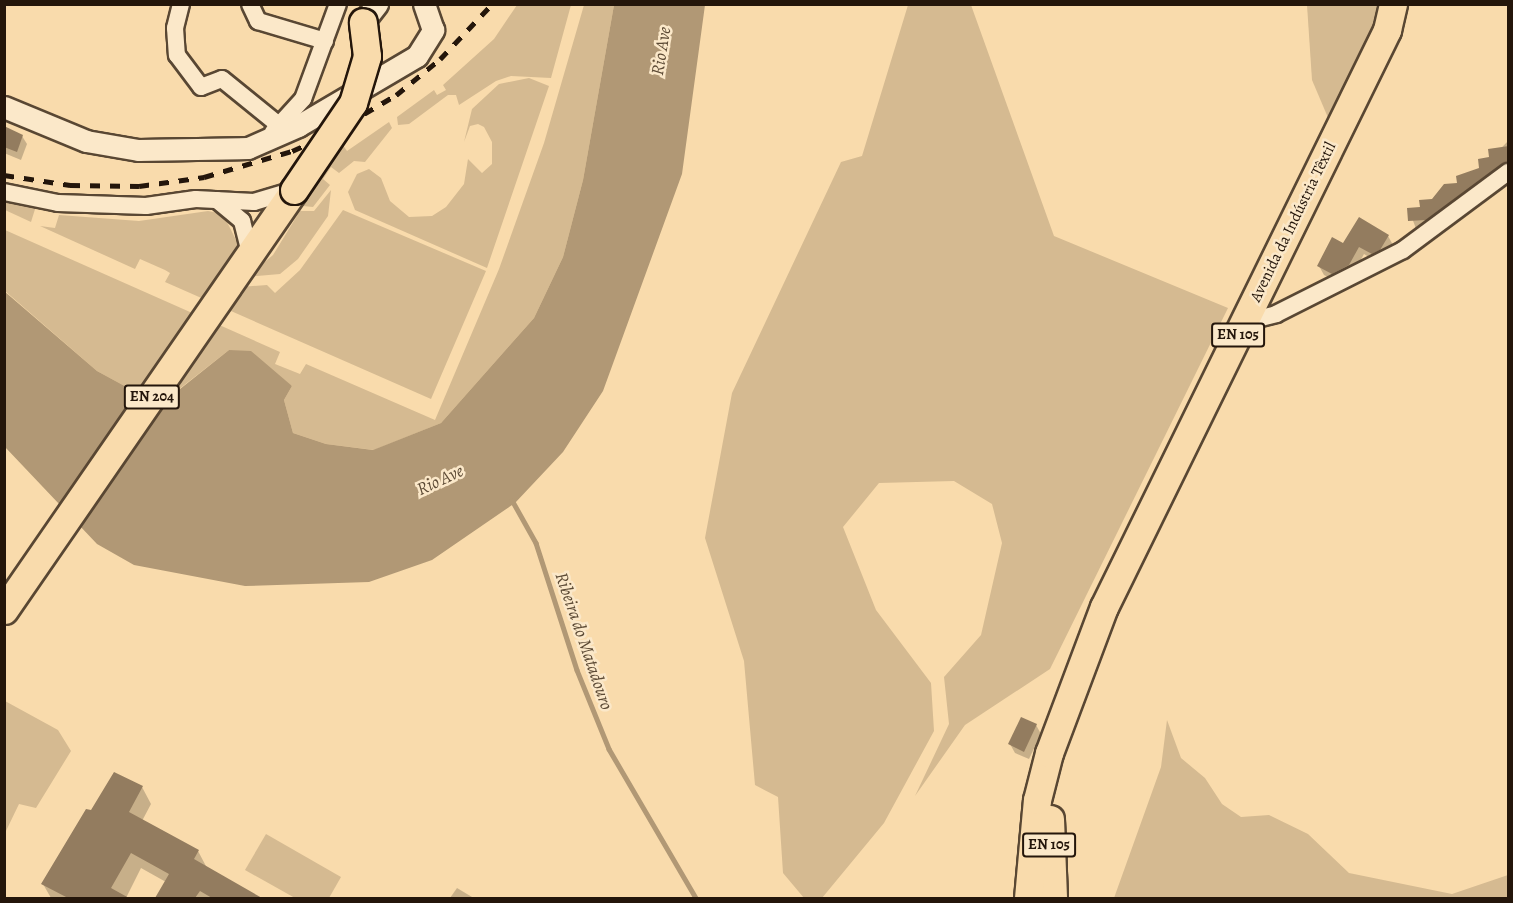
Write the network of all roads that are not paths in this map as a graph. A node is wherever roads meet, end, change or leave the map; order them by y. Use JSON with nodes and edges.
{"nodes":[{"id":1,"x":181,"y":4,"type":"edge"},
{"id":2,"x":250,"y":4,"type":"edge"},
{"id":3,"x":424,"y":4,"type":"edge"},
{"id":4,"x":1394,"y":4,"type":"edge"},
{"id":5,"x":367,"y":10,"type":"edge"},
{"id":6,"x":335,"y":13,"type":"edge"},
{"id":7,"x":325,"y":41,"type":"junction"},
{"id":8,"x":303,"y":99,"type":"junction"},
{"id":9,"x":4,"y":107,"type":"edge"},
{"id":10,"x":310,"y":119,"type":"junction"},
{"id":11,"x":280,"y":126,"type":"junction"},
{"id":12,"x":261,"y":142,"type":"junction"},
{"id":13,"x":1509,"y":172,"type":"edge"},
{"id":14,"x":294,"y":190,"type":"junction"},
{"id":15,"x":4,"y":192,"type":"edge"},
{"id":16,"x":217,"y":200,"type":"junction"},
{"id":17,"x":244,"y":261,"type":"junction"},
{"id":18,"x":1245,"y":322,"type":"junction"},
{"id":19,"x":4,"y":610,"type":"edge"},
{"id":20,"x":1081,"y":665,"type":"junction"},
{"id":21,"x":1028,"y":898,"type":"edge"},
{"id":22,"x":1053,"y":898,"type":"edge"}],
"edges":[{"from":1,"to":11,"type":"street"},
{"from":2,"to":7,"type":"street"},
{"from":3,"to":10,"type":"street"},
{"from":4,"to":18,"type":"main road","name":"Avenida da Indústria Têxtil","number":"EN 105"},
{"from":5,"to":6,"type":"street"},
{"from":5,"to":14,"type":"main road","number":"EN 204","bridge":true},
{"from":6,"to":7,"type":"street"},
{"from":7,"to":8,"type":"street"},
{"from":8,"to":10,"type":"street"},
{"from":8,"to":11,"type":"street"},
{"from":9,"to":12,"type":"street"},
{"from":10,"to":12,"type":"street"},
{"from":11,"to":12,"type":"street"},
{"from":13,"to":18,"type":"street"},
{"from":14,"to":16,"type":"street"},
{"from":14,"to":17,"type":"main road","number":"EN 204"},
{"from":15,"to":16,"type":"street"},
{"from":16,"to":17,"type":"street"},
{"from":17,"to":19,"type":"main road","number":"EN 204"},
{"from":18,"to":20,"type":"main road","name":"Avenida da Indústria Têxtil","number":"EN 105"},
{"from":20,"to":21,"type":"main road","number":"EN 105"},
{"from":20,"to":22,"type":"main road","number":"EN 105"}]}
